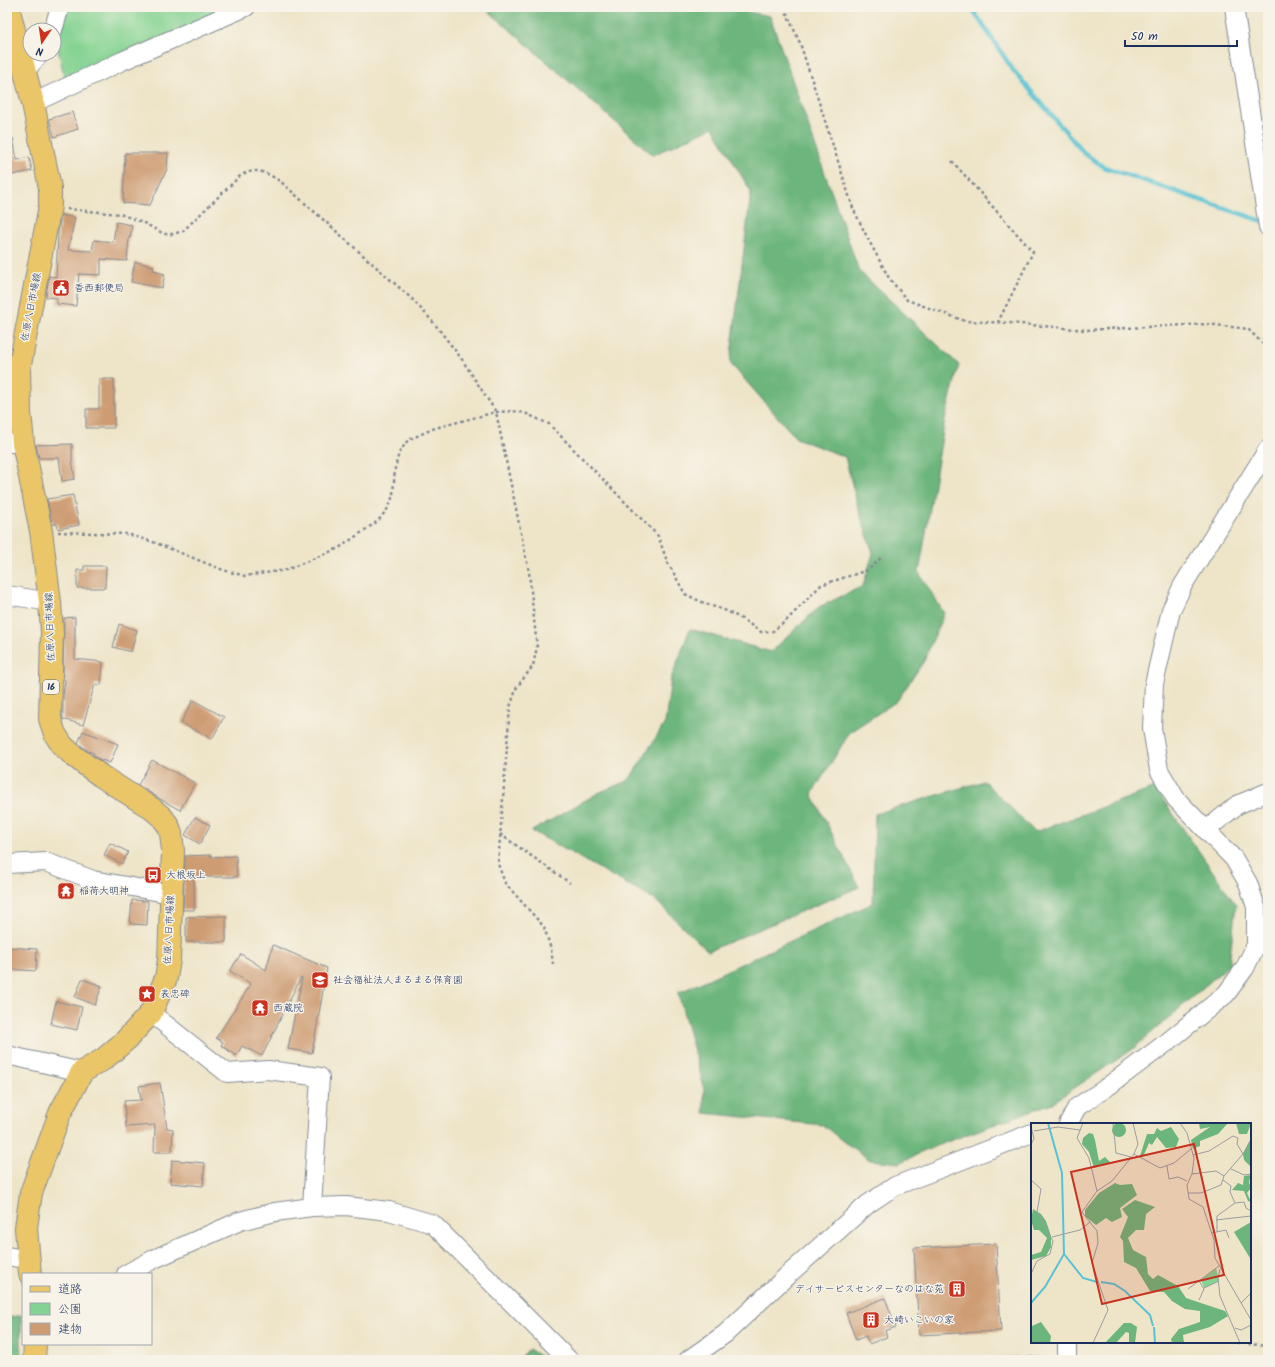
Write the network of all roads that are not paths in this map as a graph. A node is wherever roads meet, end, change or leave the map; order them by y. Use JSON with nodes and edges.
{"nodes":[{"id":1,"x":8,"y":7,"type":"edge"},
{"id":2,"x":60,"y":7,"type":"edge"},
{"id":3,"x":246,"y":7,"type":"edge"},
{"id":4,"x":1234,"y":7,"type":"edge"},
{"id":5,"x":55,"y":22,"type":"edge"},
{"id":6,"x":33,"y":62,"type":"edge"},
{"id":7,"x":25,"y":71,"type":"junction"},
{"id":8,"x":32,"y":103,"type":"junction"},
{"id":9,"x":1267,"y":222,"type":"edge"},
{"id":10,"x":15,"y":443,"type":"edge"},
{"id":11,"x":1268,"y":449,"type":"edge"},
{"id":12,"x":7,"y":595,"type":"edge"},
{"id":13,"x":50,"y":602,"type":"junction"},
{"id":14,"x":1268,"y":792,"type":"edge"},
{"id":15,"x":1206,"y":830,"type":"junction"},
{"id":16,"x":7,"y":864,"type":"edge"},
{"id":17,"x":171,"y":894,"type":"junction"},
{"id":18,"x":151,"y":1013,"type":"junction"},
{"id":19,"x":7,"y":1055,"type":"edge"},
{"id":20,"x":82,"y":1072,"type":"junction"},
{"id":21,"x":1068,"y":1123,"type":"edge"},
{"id":22,"x":1031,"y":1134,"type":"edge"},
{"id":23,"x":312,"y":1207,"type":"junction"},
{"id":24,"x":7,"y":1256,"type":"edge"},
{"id":25,"x":30,"y":1267,"type":"edge"},
{"id":26,"x":128,"y":1273,"type":"edge"},
{"id":27,"x":1068,"y":1343,"type":"edge"},
{"id":28,"x":35,"y":1345,"type":"edge"},
{"id":29,"x":34,"y":1360,"type":"edge"},
{"id":30,"x":569,"y":1360,"type":"edge"},
{"id":31,"x":688,"y":1360,"type":"edge"},
{"id":32,"x":1067,"y":1360,"type":"edge"}],
"edges":[{"from":1,"to":7,"type":"main road","name":"佐原八日市場線","number":"16"},
{"from":2,"to":5,"type":"street"},
{"from":3,"to":8,"type":"street"},
{"from":4,"to":9,"type":"street"},
{"from":6,"to":7,"type":"street"},
{"from":7,"to":8,"type":"main road","name":"佐原八日市場線","number":"16"},
{"from":8,"to":10,"type":"main road","name":"佐原八日市場線","number":"16"},
{"from":10,"to":13,"type":"main road","name":"佐原八日市場線","number":"16"},
{"from":11,"to":15,"type":"street"},
{"from":12,"to":13,"type":"street"},
{"from":13,"to":17,"type":"main road","name":"佐原八日市場線","number":"16"},
{"from":14,"to":15,"type":"street"},
{"from":15,"to":21,"type":"street"},
{"from":16,"to":17,"type":"street"},
{"from":17,"to":18,"type":"main road","name":"佐原八日市場線","number":"16"},
{"from":18,"to":20,"type":"main road","name":"佐原八日市場線","number":"16"},
{"from":18,"to":23,"type":"street"},
{"from":19,"to":20,"type":"street"},
{"from":20,"to":25,"type":"main road"},
{"from":22,"to":31,"type":"street"},
{"from":23,"to":26,"type":"street"},
{"from":23,"to":30,"type":"street"},
{"from":24,"to":25,"type":"street"},
{"from":27,"to":32,"type":"street"},
{"from":28,"to":29,"type":"main road"}]}
